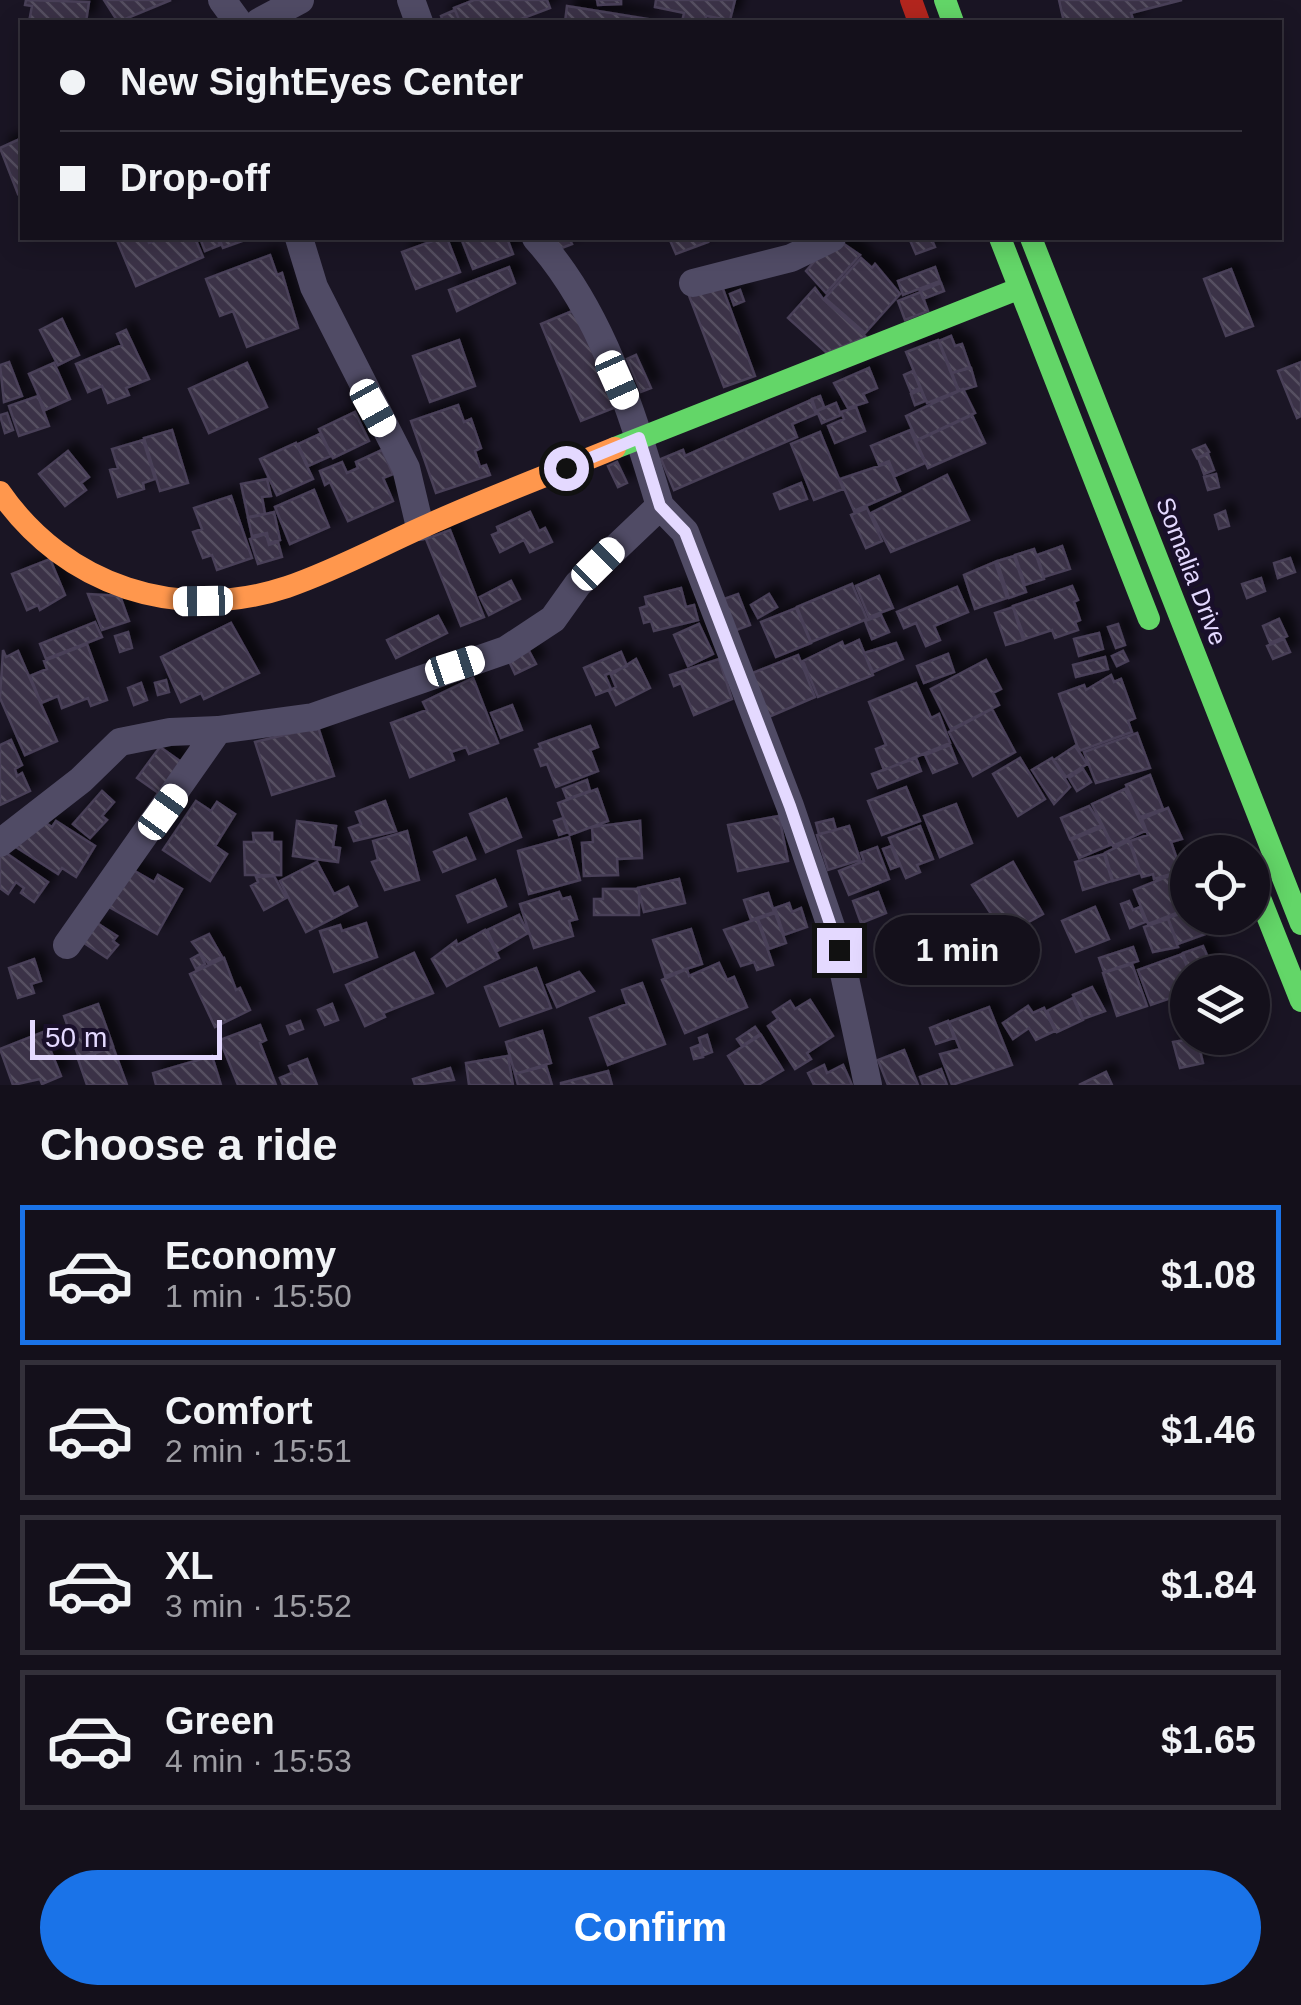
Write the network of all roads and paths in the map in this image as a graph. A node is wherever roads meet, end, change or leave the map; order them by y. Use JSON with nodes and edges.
{"nodes":[{"id":1,"x":300,"y":0,"type":"edge"},
{"id":2,"x":263,"y":20,"type":"edge"},
{"id":3,"x":300,"y":240,"type":"edge"},
{"id":4,"x":538,"y":240,"type":"edge"},
{"id":5,"x":828,"y":240,"type":"edge"},
{"id":6,"x":1001,"y":240,"type":"edge"},
{"id":7,"x":1032,"y":240,"type":"edge"},
{"id":8,"x":693,"y":283,"type":"dead end"},
{"id":9,"x":1018,"y":289,"type":"junction"},
{"id":10,"x":639,"y":438,"type":"junction"},
{"id":11,"x":0,"y":492,"type":"edge"},
{"id":12,"x":660,"y":506,"type":"junction"},
{"id":13,"x":420,"y":527,"type":"junction"},
{"id":14,"x":1156,"y":634,"type":"dead end"},
{"id":15,"x":218,"y":730,"type":"junction"},
{"id":16,"x":0,"y":842,"type":"edge"},
{"id":17,"x":1270,"y":923,"type":"edge"},
{"id":18,"x":1301,"y":924,"type":"edge"},
{"id":19,"x":67,"y":945,"type":"dead end"},
{"id":20,"x":1301,"y":1001,"type":"edge"},
{"id":21,"x":868,"y":1085,"type":"edge"}],
"edges":[{"from":1,"to":2,"type":"street"},
{"from":3,"to":13,"type":"street"},
{"from":4,"to":10,"type":"street"},
{"from":5,"to":8,"type":"street"},
{"from":6,"to":9,"type":"main road"},
{"from":7,"to":18,"type":"main road","name":"Somalia Drive"},
{"from":9,"to":10,"type":"main road"},
{"from":9,"to":14,"type":"main road"},
{"from":10,"to":12,"type":"street"},
{"from":10,"to":13,"type":"main road"},
{"from":11,"to":13,"type":"main road"},
{"from":12,"to":15,"type":"street"},
{"from":12,"to":21,"type":"street"},
{"from":15,"to":16,"type":"street"},
{"from":15,"to":19,"type":"street"},
{"from":17,"to":20,"type":"main road"}]}
